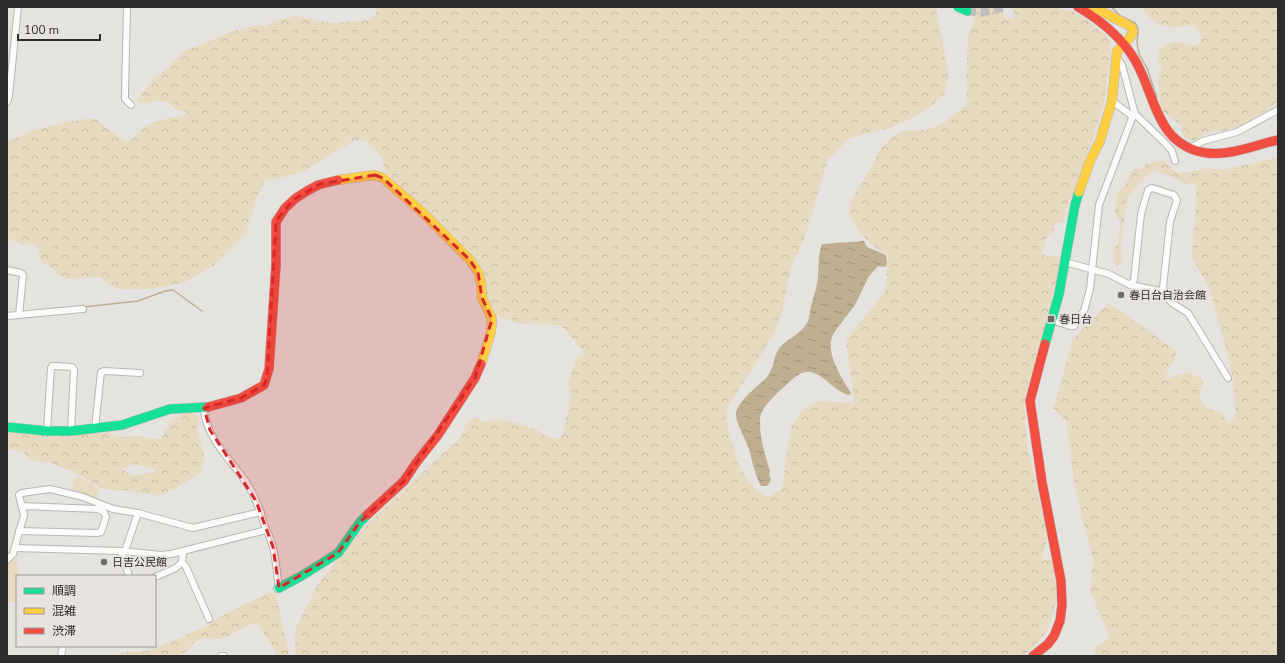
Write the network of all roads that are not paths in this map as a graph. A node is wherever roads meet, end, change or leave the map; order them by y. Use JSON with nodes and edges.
{"nodes":[{"id":1,"x":18,"y":7,"type":"edge"},
{"id":2,"x":127,"y":7,"type":"edge"},
{"id":3,"x":958,"y":7,"type":"edge"},
{"id":4,"x":1078,"y":7,"type":"edge"},
{"id":5,"x":1093,"y":7,"type":"edge"},
{"id":6,"x":967,"y":11,"type":"dead end"},
{"id":7,"x":1123,"y":44,"type":"junction"},
{"id":8,"x":1116,"y":56,"type":"junction"},
{"id":9,"x":1112,"y":101,"type":"junction"},
{"id":10,"x":7,"y":102,"type":"edge"},
{"id":11,"x":131,"y":105,"type":"dead end"},
{"id":12,"x":1278,"y":110,"type":"edge"},
{"id":13,"x":1133,"y":115,"type":"junction"},
{"id":14,"x":1278,"y":140,"type":"edge"},
{"id":15,"x":1190,"y":148,"type":"junction"},
{"id":16,"x":1175,"y":161,"type":"dead end"},
{"id":17,"x":1065,"y":262,"type":"junction"},
{"id":18,"x":1093,"y":269,"type":"junction"},
{"id":19,"x":7,"y":270,"type":"edge"},
{"id":20,"x":1130,"y":285,"type":"junction"},
{"id":21,"x":1160,"y":291,"type":"junction"},
{"id":22,"x":83,"y":309,"type":"dead end"},
{"id":23,"x":19,"y":313,"type":"junction"},
{"id":24,"x":7,"y":316,"type":"edge"},
{"id":25,"x":1052,"y":320,"type":"junction"},
{"id":26,"x":140,"y":373,"type":"dead end"},
{"id":27,"x":1228,"y":378,"type":"dead end"},
{"id":28,"x":204,"y":408,"type":"junction"},
{"id":29,"x":7,"y":427,"type":"edge"},
{"id":30,"x":95,"y":428,"type":"junction"},
{"id":31,"x":47,"y":431,"type":"junction"},
{"id":32,"x":71,"y":431,"type":"junction"},
{"id":33,"x":22,"y":506,"type":"junction"},
{"id":34,"x":261,"y":512,"type":"junction"},
{"id":35,"x":138,"y":513,"type":"junction"},
{"id":36,"x":266,"y":530,"type":"junction"},
{"id":37,"x":19,"y":531,"type":"junction"},
{"id":38,"x":15,"y":548,"type":"junction"},
{"id":39,"x":123,"y":551,"type":"junction"},
{"id":40,"x":184,"y":551,"type":"junction"},
{"id":41,"x":7,"y":560,"type":"edge"},
{"id":42,"x":182,"y":562,"type":"junction"},
{"id":43,"x":129,"y":575,"type":"edge"},
{"id":44,"x":156,"y":577,"type":"edge"},
{"id":45,"x":277,"y":588,"type":"joint"},
{"id":46,"x":209,"y":619,"type":"dead end"},
{"id":47,"x":1033,"y":656,"type":"edge"}],
"edges":[{"from":1,"to":10,"type":"street"},
{"from":2,"to":11,"type":"street"},
{"from":3,"to":6,"type":"street"},
{"from":4,"to":7,"type":"street"},
{"from":5,"to":7,"type":"street"},
{"from":7,"to":8,"type":"street"},
{"from":7,"to":15,"type":"street"},
{"from":8,"to":9,"type":"street"},
{"from":8,"to":13,"type":"street"},
{"from":9,"to":13,"type":"street"},
{"from":9,"to":17,"type":"street"},
{"from":12,"to":15,"type":"street"},
{"from":13,"to":16,"type":"street"},
{"from":13,"to":18,"type":"street"},
{"from":14,"to":15,"type":"street"},
{"from":17,"to":18,"type":"street"},
{"from":17,"to":25,"type":"street"},
{"from":18,"to":20,"type":"street"},
{"from":18,"to":25,"type":"street"},
{"from":19,"to":23,"type":"street"},
{"from":20,"to":21,"type":"street"},
{"from":20,"to":21,"type":"street"},
{"from":21,"to":27,"type":"street"},
{"from":22,"to":23,"type":"street"},
{"from":23,"to":24,"type":"street"},
{"from":25,"to":47,"type":"street"},
{"from":26,"to":30,"type":"street"},
{"from":28,"to":30,"type":"street"},
{"from":28,"to":34,"type":"street"},
{"from":28,"to":45,"type":"street"},
{"from":29,"to":31,"type":"street"},
{"from":30,"to":32,"type":"street"},
{"from":31,"to":32,"type":"street"},
{"from":31,"to":32,"type":"street"},
{"from":33,"to":35,"type":"street"},
{"from":33,"to":37,"type":"street"},
{"from":33,"to":37,"type":"street"},
{"from":34,"to":35,"type":"street"},
{"from":34,"to":36,"type":"street"},
{"from":35,"to":39,"type":"street"},
{"from":36,"to":40,"type":"street"},
{"from":36,"to":45,"type":"street"},
{"from":37,"to":38,"type":"street"},
{"from":38,"to":39,"type":"street"},
{"from":38,"to":41,"type":"street"},
{"from":39,"to":40,"type":"street"},
{"from":39,"to":43,"type":"street"},
{"from":40,"to":42,"type":"street"},
{"from":42,"to":44,"type":"street"},
{"from":42,"to":46,"type":"street"}]}
